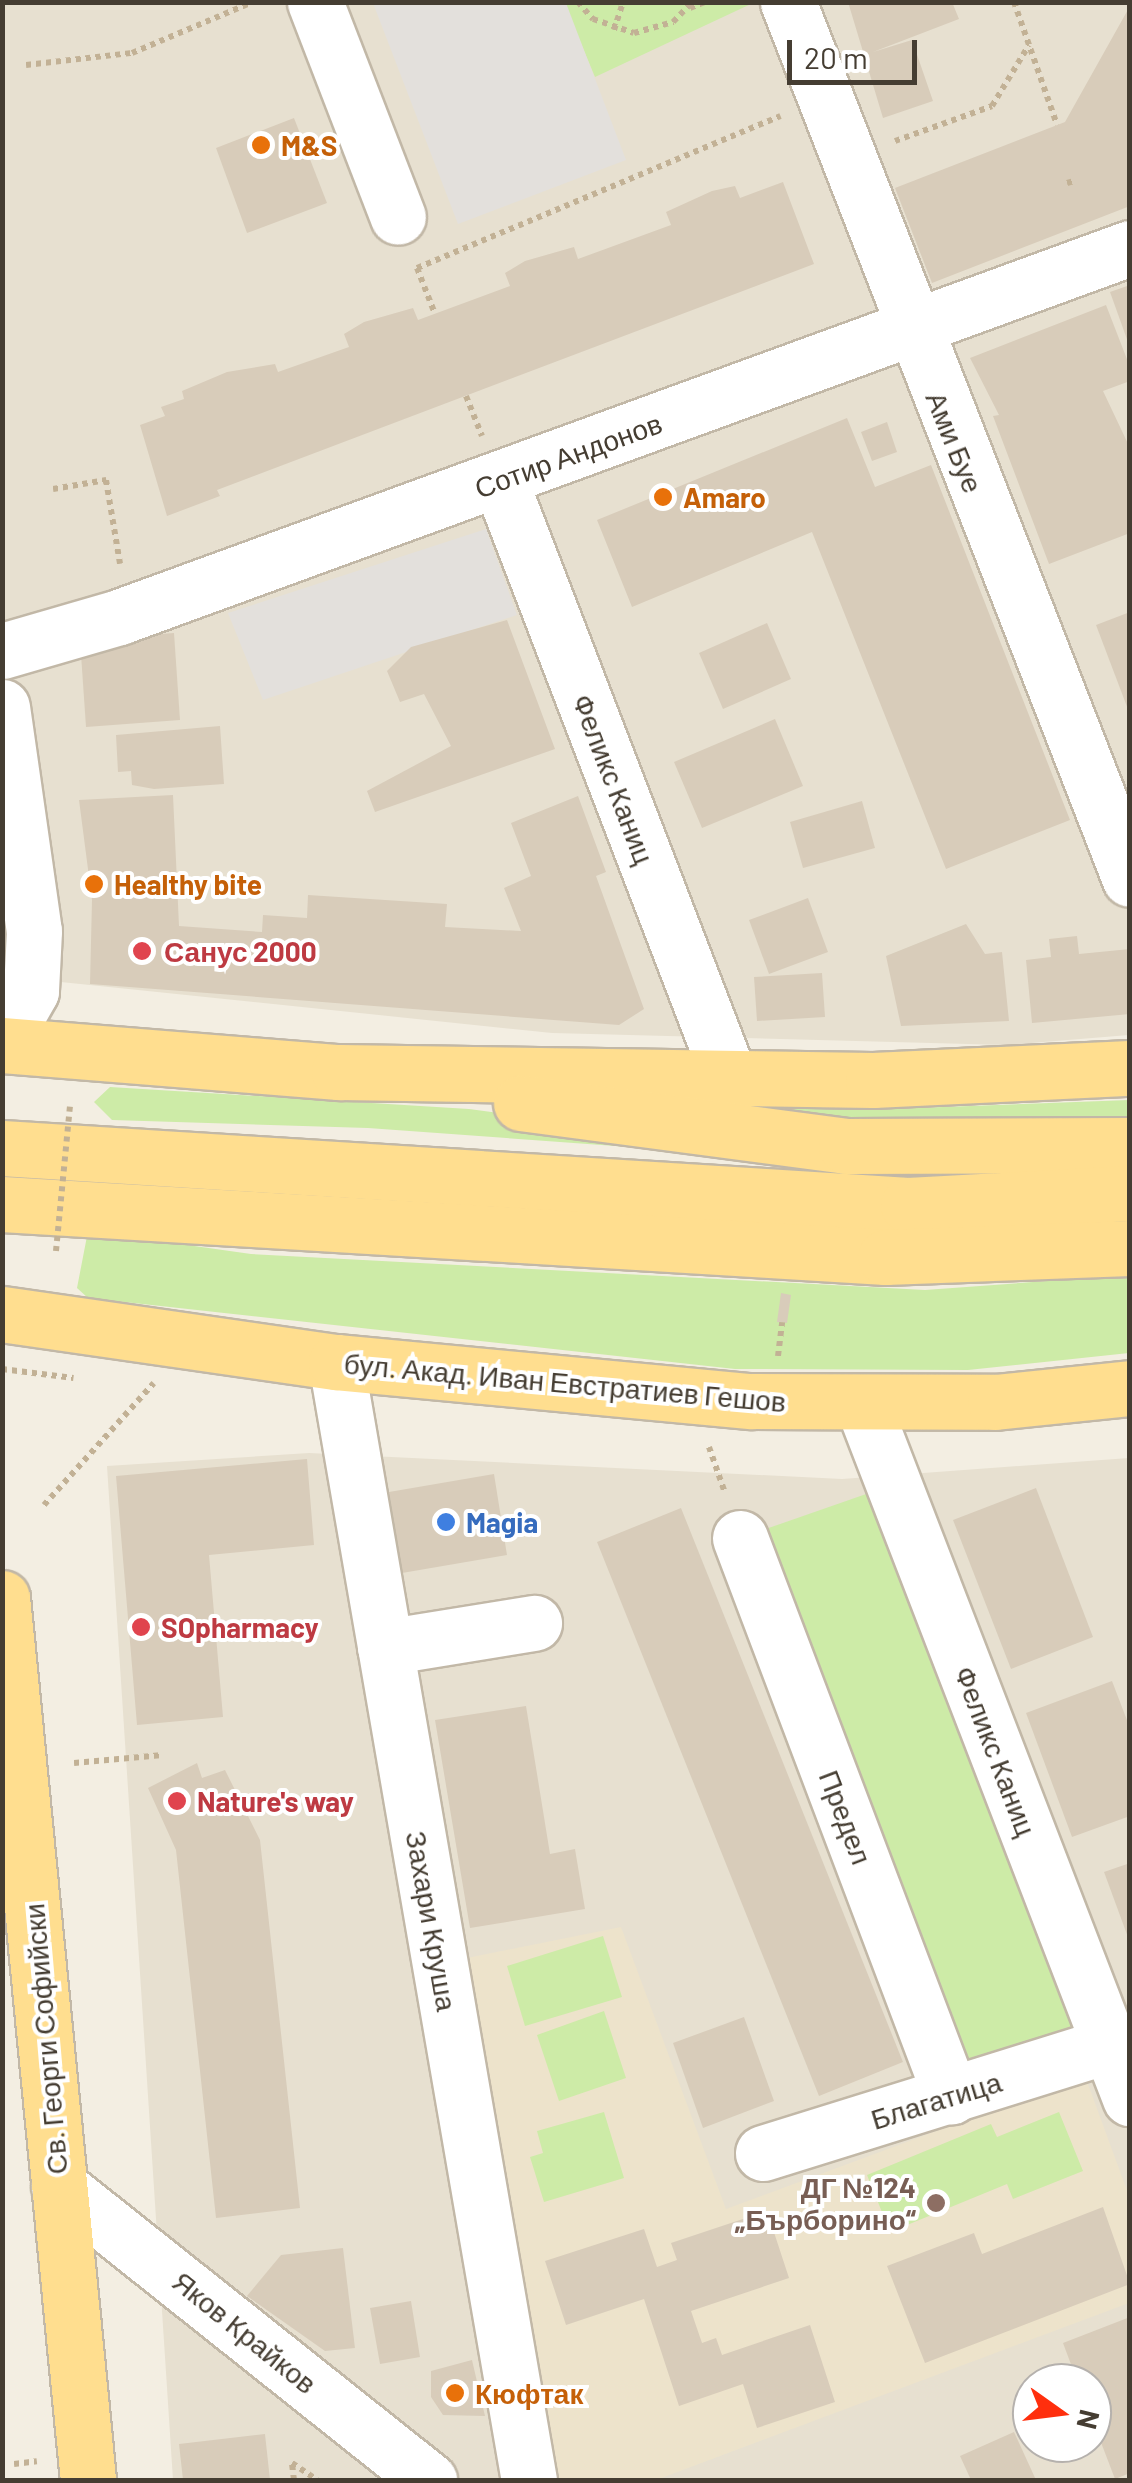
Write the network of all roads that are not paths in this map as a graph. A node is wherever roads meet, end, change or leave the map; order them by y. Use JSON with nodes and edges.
{"nodes":[{"id":1,"x":315,"y":2,"type":"edge"},
{"id":2,"x":788,"y":2,"type":"edge"},
{"id":3,"x":398,"y":217,"type":"dead end"},
{"id":4,"x":1130,"y":248,"type":"edge"},
{"id":5,"x":909,"y":327,"type":"junction"},
{"id":6,"x":500,"y":481,"type":"junction"},
{"id":7,"x":2,"y":651,"type":"edge"},
{"id":8,"x":2,"y":708,"type":"edge"},
{"id":9,"x":5,"y":785,"type":"edge"},
{"id":10,"x":1130,"y":879,"type":"edge"},
{"id":11,"x":2,"y":1044,"type":"edge"},
{"id":12,"x":1130,"y":1068,"type":"edge"},
{"id":13,"x":339,"y":1072,"type":"junction"},
{"id":14,"x":729,"y":1078,"type":"junction"},
{"id":15,"x":1130,"y":1144,"type":"edge"},
{"id":16,"x":2,"y":1148,"type":"edge"},
{"id":17,"x":1130,"y":1192,"type":"edge"},
{"id":18,"x":2,"y":1204,"type":"edge"},
{"id":19,"x":1130,"y":1248,"type":"edge"},
{"id":20,"x":2,"y":1314,"type":"edge"},
{"id":21,"x":336,"y":1362,"type":"junction"},
{"id":22,"x":1130,"y":1388,"type":"edge"},
{"id":23,"x":863,"y":1404,"type":"junction"},
{"id":24,"x":740,"y":1538,"type":"dead end"},
{"id":25,"x":2,"y":1598,"type":"edge"},
{"id":26,"x":534,"y":1624,"type":"dead end"},
{"id":27,"x":385,"y":1646,"type":"junction"},
{"id":28,"x":12,"y":1790,"type":"edge"},
{"id":29,"x":17,"y":1892,"type":"edge"},
{"id":30,"x":1109,"y":2045,"type":"junction"},
{"id":31,"x":952,"y":2096,"type":"junction"},
{"id":32,"x":1130,"y":2098,"type":"edge"},
{"id":33,"x":763,"y":2153,"type":"dead end"},
{"id":34,"x":59,"y":2186,"type":"junction"},
{"id":35,"x":68,"y":2470,"type":"edge"},
{"id":36,"x":429,"y":2480,"type":"edge"},
{"id":37,"x":529,"y":2480,"type":"edge"}],
"edges":[{"from":1,"to":3,"type":"street"},
{"from":2,"to":5,"type":"street","name":"Ами Буе"},
{"from":4,"to":5,"type":"street","name":"Сотир Андонов"},
{"from":5,"to":6,"type":"street","name":"Сотир Андонов"},
{"from":5,"to":10,"type":"street","name":"Ами Буе"},
{"from":6,"to":7,"type":"street","name":"Сотир Андонов"},
{"from":6,"to":14,"type":"street","name":"Феликс Каниц"},
{"from":8,"to":9,"type":"street"},
{"from":9,"to":11,"type":"street"},
{"from":11,"to":13,"type":"main road"},
{"from":12,"to":14,"type":"main road"},
{"from":13,"to":14,"type":"main road"},
{"from":13,"to":15,"type":"main road"},
{"from":16,"to":17,"type":"main road"},
{"from":18,"to":19,"type":"main road"},
{"from":20,"to":21,"type":"main road","name":"бул. Акад. Иван Евстратиев Гешов"},
{"from":21,"to":23,"type":"main road","name":"бул. Акад. Иван Евстратиев Гешов"},
{"from":21,"to":27,"type":"street","name":"Захари Круша"},
{"from":22,"to":23,"type":"main road","name":"бул. Акад. Иван Евстратиев Гешов"},
{"from":23,"to":30,"type":"street","name":"Феликс Каниц"},
{"from":24,"to":31,"type":"street","name":"Предел"},
{"from":25,"to":28,"type":"main road","name":"Св. Георги Софийски"},
{"from":26,"to":27,"type":"street"},
{"from":27,"to":37,"type":"street","name":"Захари Круша"},
{"from":28,"to":29,"type":"main road","name":"Св. Георги Софийски"},
{"from":29,"to":34,"type":"main road","name":"Св. Георги Софийски"},
{"from":30,"to":31,"type":"street","name":"Благатица"},
{"from":30,"to":32,"type":"street","name":"Феликс Каниц"},
{"from":31,"to":33,"type":"street","name":"Благатица"},
{"from":34,"to":35,"type":"main road","name":"Св. Георги Софийски"},
{"from":34,"to":36,"type":"street","name":"Яков Крайков"}]}
